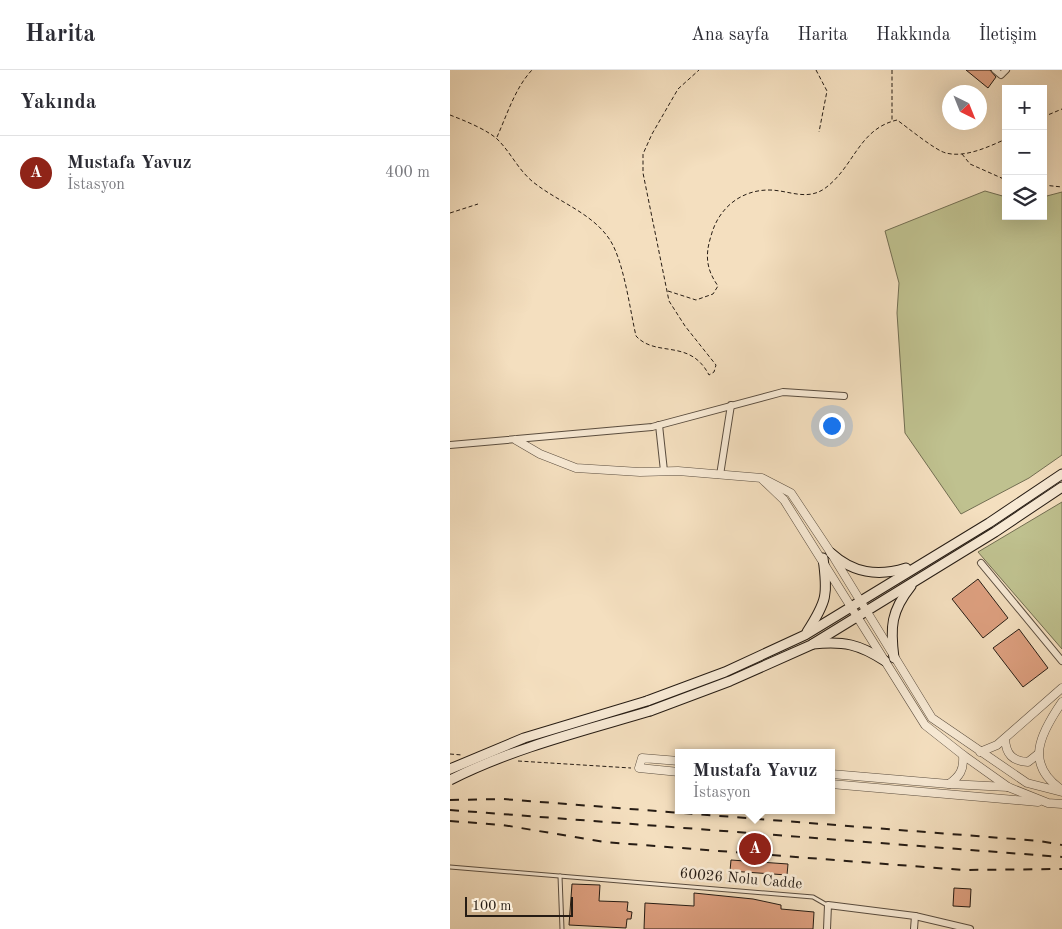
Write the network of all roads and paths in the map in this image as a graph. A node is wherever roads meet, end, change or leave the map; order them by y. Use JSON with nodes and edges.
{"nodes":[{"id":1,"x":532,"y":70,"type":"edge"},
{"id":2,"x":699,"y":70,"type":"edge"},
{"id":3,"x":816,"y":70,"type":"edge"},
{"id":4,"x":892,"y":70,"type":"edge"},
{"id":5,"x":995,"y":70,"type":"edge"},
{"id":6,"x":1006,"y":70,"type":"edge"},
{"id":7,"x":1062,"y":109,"type":"edge"},
{"id":8,"x":450,"y":115,"type":"edge"},
{"id":9,"x":1047,"y":115,"type":"edge"},
{"id":10,"x":892,"y":121,"type":"junction"},
{"id":11,"x":819,"y":132,"type":"dead end"},
{"id":12,"x":496,"y":139,"type":"junction"},
{"id":13,"x":1002,"y":141,"type":"edge"},
{"id":14,"x":961,"y":154,"type":"junction"},
{"id":15,"x":1002,"y":178,"type":"edge"},
{"id":16,"x":1047,"y":186,"type":"edge"},
{"id":17,"x":1062,"y":187,"type":"edge"},
{"id":18,"x":478,"y":204,"type":"dead end"},
{"id":19,"x":450,"y":213,"type":"edge"},
{"id":20,"x":667,"y":291,"type":"junction"},
{"id":21,"x":844,"y":396,"type":"dead end"},
{"id":22,"x":731,"y":405,"type":"junction"},
{"id":23,"x":659,"y":425,"type":"junction"},
{"id":24,"x":516,"y":440,"type":"junction"},
{"id":25,"x":450,"y":446,"type":"edge"},
{"id":26,"x":664,"y":471,"type":"junction"},
{"id":27,"x":1062,"y":474,"type":"edge"},
{"id":28,"x":720,"y":475,"type":"junction"},
{"id":29,"x":1062,"y":487,"type":"edge"},
{"id":30,"x":827,"y":555,"type":"junction"},
{"id":31,"x":981,"y":563,"type":"dead end"},
{"id":32,"x":920,"y":564,"type":"junction"},
{"id":33,"x":914,"y":581,"type":"junction"},
{"id":34,"x":855,"y":604,"type":"junction"},
{"id":35,"x":861,"y":614,"type":"junction"},
{"id":36,"x":805,"y":635,"type":"junction"},
{"id":37,"x":811,"y":645,"type":"junction"},
{"id":38,"x":894,"y":658,"type":"junction"},
{"id":39,"x":1062,"y":661,"type":"edge"},
{"id":40,"x":885,"y":662,"type":"junction"},
{"id":41,"x":1062,"y":688,"type":"edge"},
{"id":42,"x":1062,"y":702,"type":"edge"},
{"id":43,"x":1005,"y":738,"type":"junction"},
{"id":44,"x":980,"y":752,"type":"junction"},
{"id":45,"x":450,"y":754,"type":"edge"},
{"id":46,"x":1038,"y":754,"type":"junction"},
{"id":47,"x":466,"y":756,"type":"dead end"},
{"id":48,"x":963,"y":756,"type":"junction"},
{"id":49,"x":513,"y":760,"type":"dead end"},
{"id":50,"x":675,"y":761,"type":"edge"},
{"id":51,"x":640,"y":768,"type":"junction"},
{"id":52,"x":450,"y":769,"type":"edge"},
{"id":53,"x":675,"y":772,"type":"edge"},
{"id":54,"x":835,"y":774,"type":"edge"},
{"id":55,"x":450,"y":780,"type":"edge"},
{"id":56,"x":835,"y":784,"type":"edge"},
{"id":57,"x":948,"y":784,"type":"junction"},
{"id":58,"x":1008,"y":787,"type":"junction"},
{"id":59,"x":1047,"y":790,"type":"junction"},
{"id":60,"x":1062,"y":791,"type":"edge"},
{"id":61,"x":1048,"y":803,"type":"junction"},
{"id":62,"x":1062,"y":804,"type":"edge"},
{"id":63,"x":450,"y":867,"type":"edge"},
{"id":64,"x":560,"y":876,"type":"junction"},
{"id":65,"x":828,"y":905,"type":"junction"},
{"id":66,"x":915,"y":916,"type":"junction"},
{"id":67,"x":562,"y":929,"type":"edge"},
{"id":68,"x":827,"y":929,"type":"edge"},
{"id":69,"x":914,"y":929,"type":"edge"},
{"id":70,"x":970,"y":929,"type":"edge"}],
"edges":[{"from":1,"to":12,"type":"path"},
{"from":2,"to":20,"type":"path"},
{"from":3,"to":11,"type":"path"},
{"from":4,"to":10,"type":"path"},
{"from":5,"to":6,"type":"street"},
{"from":7,"to":9,"type":"path"},
{"from":8,"to":12,"type":"path"},
{"from":10,"to":14,"type":"path"},
{"from":10,"to":20,"type":"path"},
{"from":12,"to":20,"type":"path"},
{"from":13,"to":14,"type":"path"},
{"from":14,"to":15,"type":"path"},
{"from":16,"to":17,"type":"path"},
{"from":18,"to":19,"type":"path"},
{"from":21,"to":22,"type":"street"},
{"from":22,"to":23,"type":"street"},
{"from":22,"to":28,"type":"street"},
{"from":23,"to":24,"type":"street"},
{"from":23,"to":26,"type":"street"},
{"from":24,"to":25,"type":"street"},
{"from":24,"to":26,"type":"street"},
{"from":26,"to":28,"type":"street"},
{"from":27,"to":32,"type":"main road"},
{"from":28,"to":30,"type":"street"},
{"from":29,"to":33,"type":"main road"},
{"from":30,"to":32,"type":"main road"},
{"from":30,"to":34,"type":"street"},
{"from":30,"to":36,"type":"main road"},
{"from":31,"to":39,"type":"street"},
{"from":32,"to":34,"type":"main road"},
{"from":33,"to":35,"type":"main road"},
{"from":33,"to":38,"type":"main road"},
{"from":34,"to":35,"type":"street"},
{"from":34,"to":36,"type":"main road"},
{"from":35,"to":37,"type":"main road"},
{"from":35,"to":38,"type":"street"},
{"from":35,"to":40,"type":"street"},
{"from":36,"to":52,"type":"main road","bridge":true},
{"from":37,"to":40,"type":"main road"},
{"from":37,"to":55,"type":"main road","bridge":true},
{"from":38,"to":44,"type":"street"},
{"from":40,"to":48,"type":"street"},
{"from":41,"to":43,"type":"street"},
{"from":42,"to":46,"type":"street"},
{"from":43,"to":44,"type":"street"},
{"from":43,"to":46,"type":"street"},
{"from":44,"to":59,"type":"street"},
{"from":45,"to":47,"type":"path"},
{"from":46,"to":60,"type":"street"},
{"from":48,"to":57,"type":"street"},
{"from":48,"to":58,"type":"street"},
{"from":49,"to":51,"type":"path"},
{"from":50,"to":51,"type":"street"},
{"from":51,"to":53,"type":"street"},
{"from":54,"to":57,"type":"street"},
{"from":56,"to":61,"type":"street"},
{"from":57,"to":58,"type":"street"},
{"from":58,"to":59,"type":"street"},
{"from":58,"to":61,"type":"street"},
{"from":59,"to":60,"type":"street"},
{"from":61,"to":62,"type":"street"},
{"from":63,"to":64,"type":"lane","name":"60026 Nolu Cadde"},
{"from":64,"to":65,"type":"lane","name":"60026 Nolu Cadde"},
{"from":64,"to":67,"type":"lane"},
{"from":65,"to":66,"type":"street","name":"60026 Nolu Cadde"},
{"from":65,"to":68,"type":"street"},
{"from":66,"to":69,"type":"street"},
{"from":66,"to":70,"type":"street","name":"60026 Nolu Cadde"}]}
